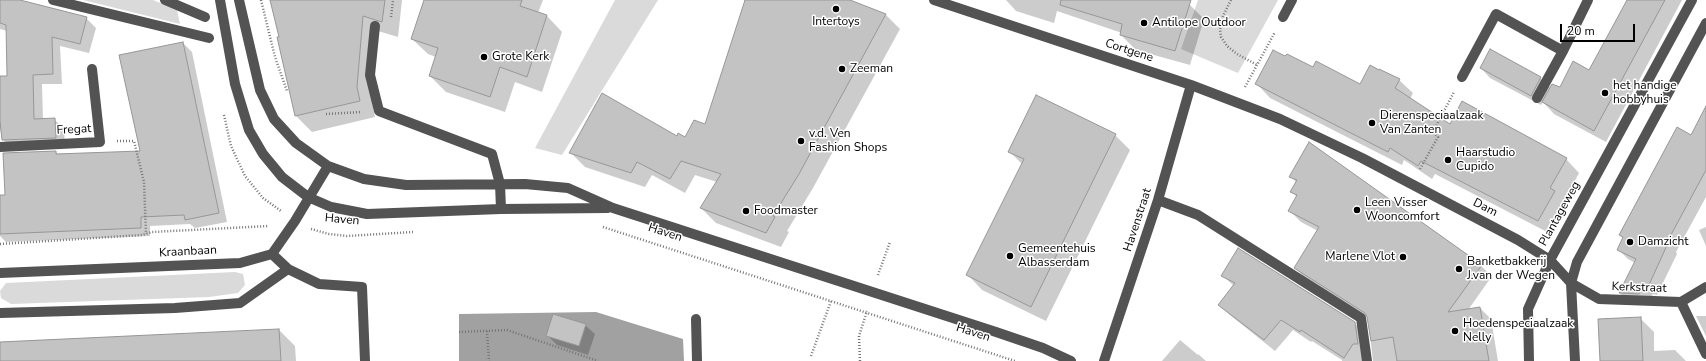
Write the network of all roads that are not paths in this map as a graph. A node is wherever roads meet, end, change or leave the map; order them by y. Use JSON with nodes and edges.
{"nodes":[{"id":1,"x":53,"y":0,"type":"edge"},
{"id":2,"x":165,"y":0,"type":"edge"},
{"id":3,"x":220,"y":0,"type":"edge"},
{"id":4,"x":240,"y":0,"type":"edge"},
{"id":5,"x":934,"y":0,"type":"edge"},
{"id":6,"x":1292,"y":0,"type":"edge"},
{"id":7,"x":1588,"y":0,"type":"edge"},
{"id":8,"x":1692,"y":0,"type":"edge"},
{"id":9,"x":206,"y":16,"type":"dead end"},
{"id":10,"x":1283,"y":17,"type":"road end"},
{"id":11,"x":1706,"y":23,"type":"edge"},
{"id":12,"x":375,"y":26,"type":"dead end"},
{"id":13,"x":209,"y":38,"type":"dead end"},
{"id":14,"x":1563,"y":51,"type":"junction"},
{"id":15,"x":92,"y":69,"type":"dead end"},
{"id":16,"x":1462,"y":77,"type":"dead end"},
{"id":17,"x":1192,"y":85,"type":"junction"},
{"id":18,"x":1537,"y":98,"type":"dead end"},
{"id":19,"x":1313,"y":134,"type":"joint"},
{"id":20,"x":0,"y":147,"type":"edge"},
{"id":21,"x":328,"y":166,"type":"junction"},
{"id":22,"x":500,"y":184,"type":"junction"},
{"id":23,"x":308,"y":197,"type":"junction"},
{"id":24,"x":1158,"y":200,"type":"junction"},
{"id":25,"x":613,"y":208,"type":"junction"},
{"id":26,"x":501,"y":209,"type":"junction"},
{"id":27,"x":272,"y":254,"type":"junction"},
{"id":28,"x":1550,"y":260,"type":"junction"},
{"id":29,"x":288,"y":268,"type":"junction"},
{"id":30,"x":0,"y":273,"type":"edge"},
{"id":31,"x":1571,"y":283,"type":"junction"},
{"id":32,"x":1706,"y":287,"type":"edge"},
{"id":33,"x":1681,"y":302,"type":"junction"},
{"id":34,"x":0,"y":313,"type":"edge"},
{"id":35,"x":696,"y":319,"type":"dead end"},
{"id":36,"x":1706,"y":354,"type":"edge"},
{"id":37,"x":366,"y":361,"type":"edge"},
{"id":38,"x":697,"y":361,"type":"edge"},
{"id":39,"x":1071,"y":361,"type":"edge"},
{"id":40,"x":1104,"y":361,"type":"edge"},
{"id":41,"x":1367,"y":361,"type":"edge"},
{"id":42,"x":1529,"y":361,"type":"edge"},
{"id":43,"x":1574,"y":361,"type":"edge"}],
"edges":[{"from":1,"to":13,"type":"street"},
{"from":2,"to":9,"type":"street"},
{"from":3,"to":23,"type":"street","name":"Haven"},
{"from":4,"to":21,"type":"street","name":"Haven"},
{"from":5,"to":17,"type":"street","name":"Cortgene"},
{"from":6,"to":10,"type":"street"},
{"from":7,"to":14,"type":"street"},
{"from":8,"to":28,"type":"street","name":"Plantageweg"},
{"from":11,"to":31,"type":"street"},
{"from":12,"to":22,"type":"street"},
{"from":14,"to":16,"type":"street"},
{"from":14,"to":18,"type":"street"},
{"from":15,"to":20,"type":"street","name":"Fregat"},
{"from":17,"to":19,"type":"street","name":"Cortgene"},
{"from":17,"to":24,"type":"street","name":"Havenstraat"},
{"from":19,"to":28,"type":"street","name":"Dam"},
{"from":21,"to":22,"type":"street","name":"Haven"},
{"from":21,"to":23,"type":"street"},
{"from":22,"to":25,"type":"street","name":"Haven"},
{"from":22,"to":26,"type":"street"},
{"from":23,"to":26,"type":"street","name":"Haven"},
{"from":23,"to":27,"type":"street"},
{"from":24,"to":40,"type":"street","name":"Havenstraat"},
{"from":24,"to":41,"type":"street"},
{"from":25,"to":26,"type":"street","name":"Haven"},
{"from":25,"to":39,"type":"street","name":"Haven"},
{"from":27,"to":29,"type":"street"},
{"from":27,"to":30,"type":"street","name":"Kraanbaan"},
{"from":28,"to":31,"type":"street","name":"Plantageweg"},
{"from":28,"to":42,"type":"street"},
{"from":29,"to":34,"type":"street"},
{"from":29,"to":37,"type":"street"},
{"from":31,"to":33,"type":"street","name":"Kerkstraat"},
{"from":31,"to":43,"type":"street"},
{"from":32,"to":33,"type":"street","name":"Kerkstraat"},
{"from":33,"to":36,"type":"street"},
{"from":35,"to":38,"type":"street"}]}
